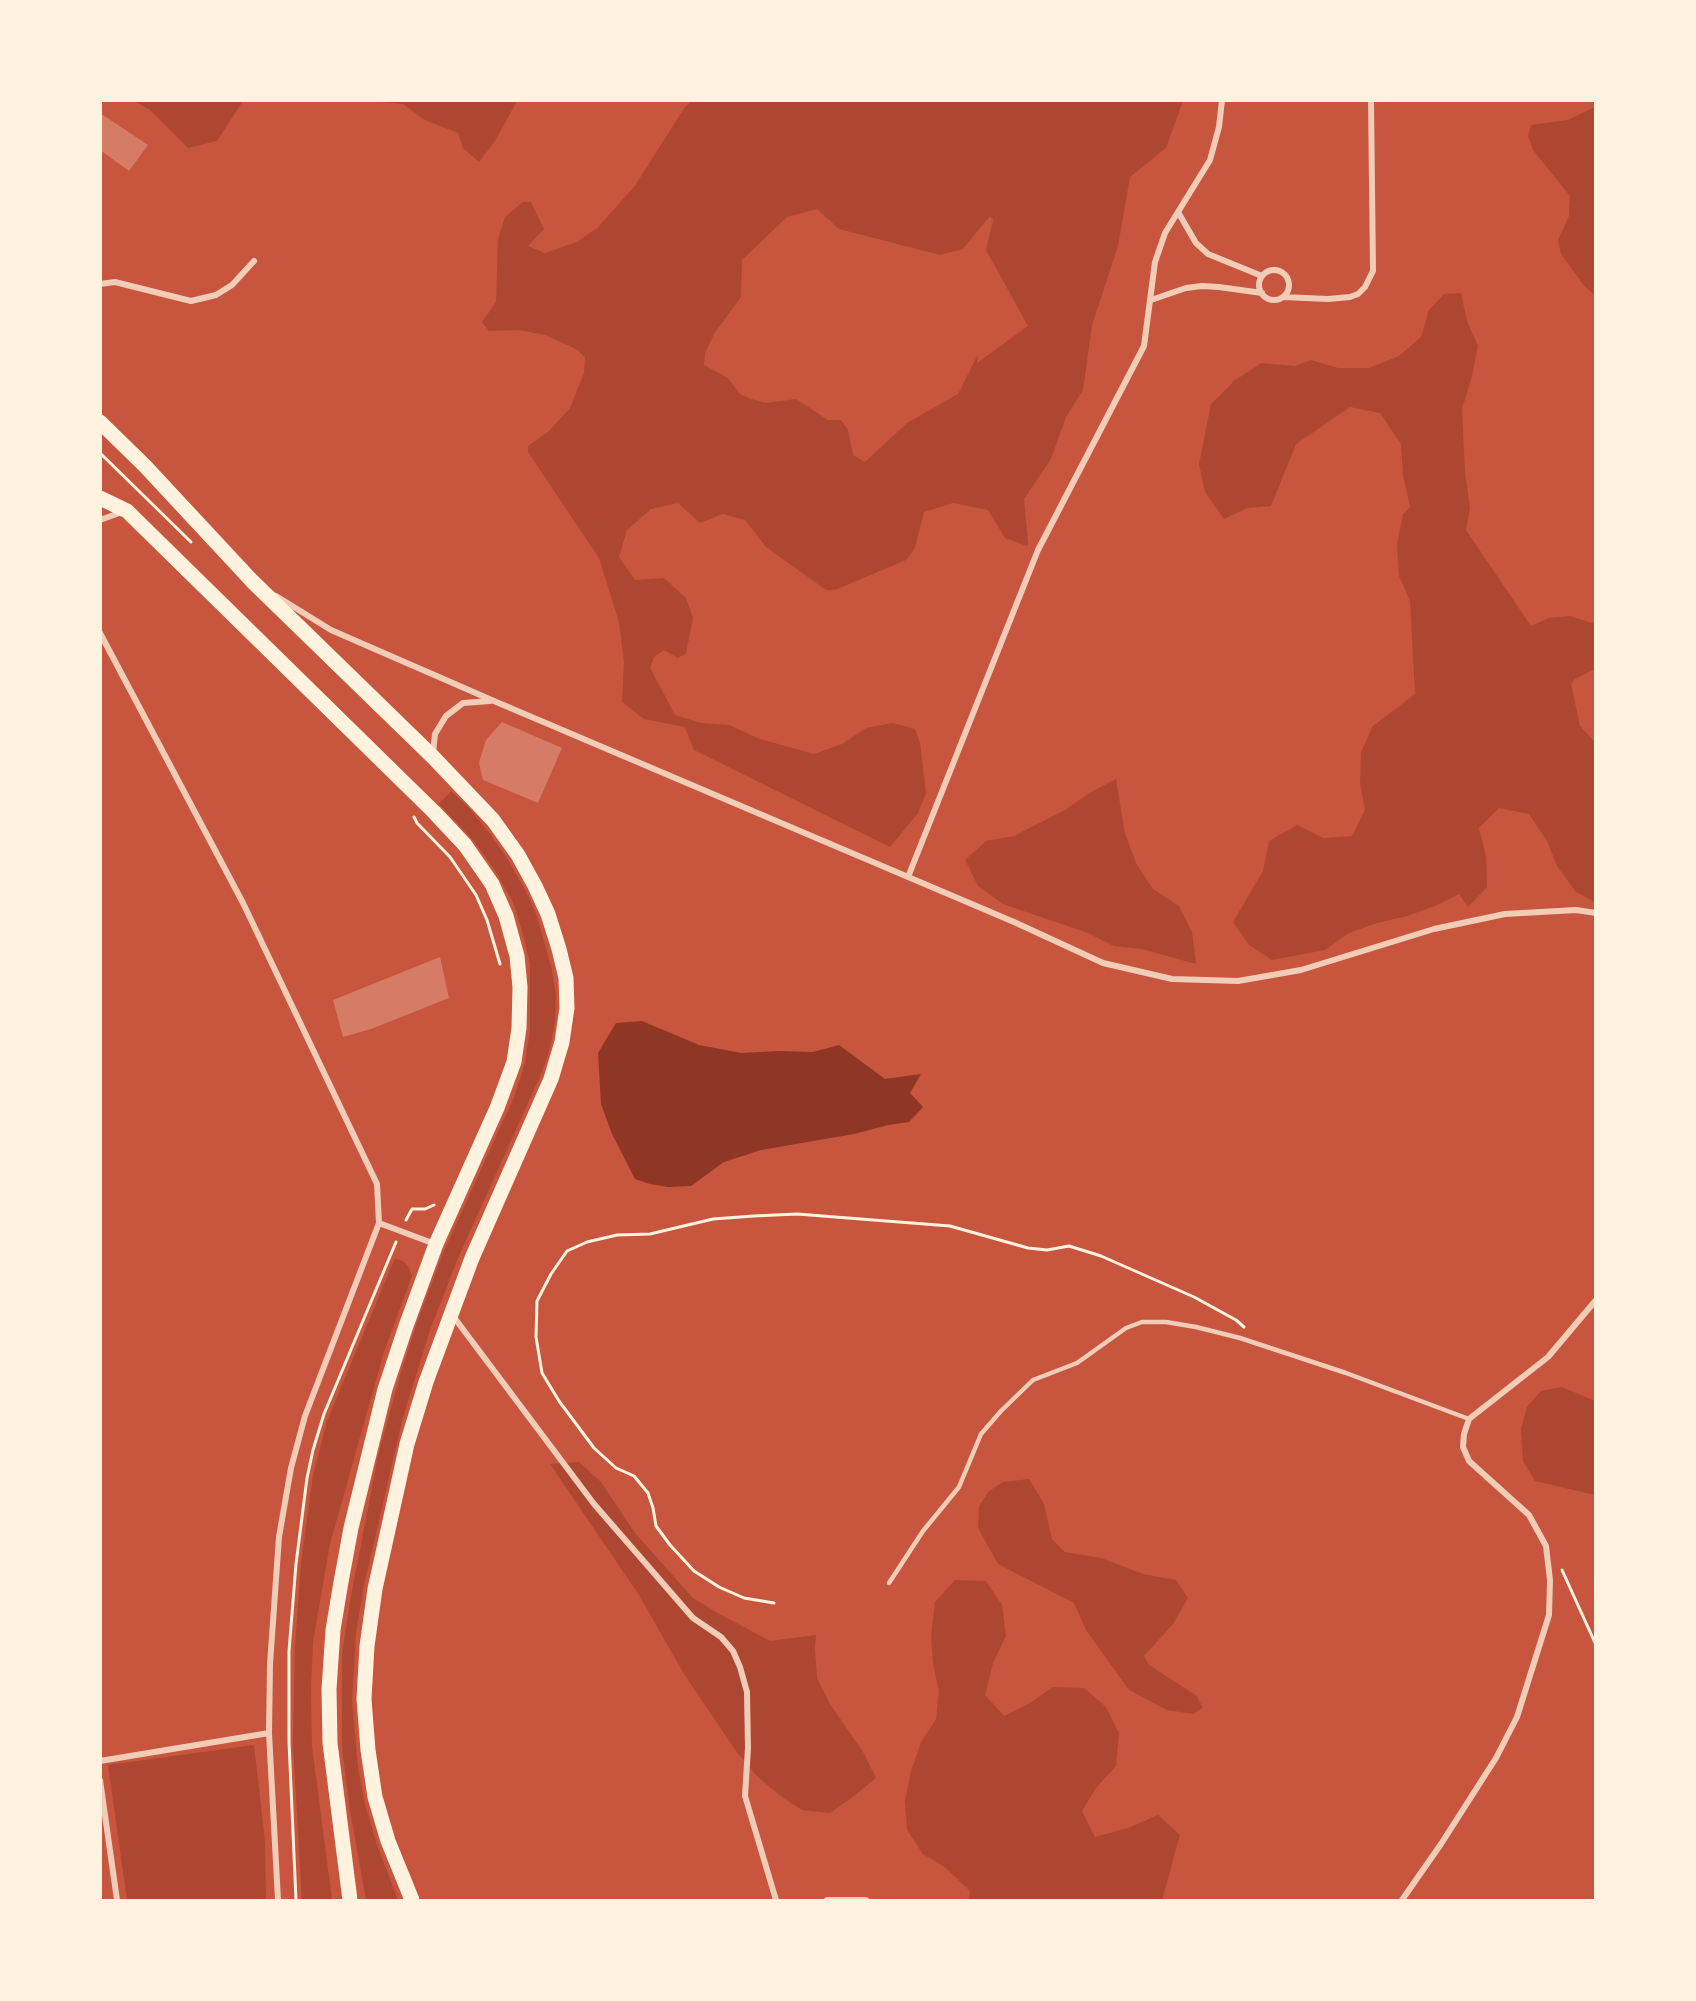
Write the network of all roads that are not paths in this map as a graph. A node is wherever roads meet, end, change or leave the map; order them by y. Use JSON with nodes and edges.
{"nodes":[{"id":1,"x":1222,"y":100,"type":"edge"},
{"id":2,"x":1371,"y":100,"type":"edge"},
{"id":3,"x":1178,"y":212,"type":"junction"},
{"id":4,"x":254,"y":261,"type":"dead end"},
{"id":5,"x":1262,"y":276,"type":"junction"},
{"id":6,"x":100,"y":284,"type":"edge"},
{"id":7,"x":1262,"y":293,"type":"junction"},
{"id":8,"x":1283,"y":297,"type":"junction"},
{"id":9,"x":1151,"y":300,"type":"junction"},
{"id":10,"x":100,"y":422,"type":"edge"},
{"id":11,"x":100,"y":498,"type":"edge"},
{"id":12,"x":128,"y":511,"type":"junction"},
{"id":13,"x":100,"y":520,"type":"edge"},
{"id":14,"x":252,"y":581,"type":"junction"},
{"id":15,"x":100,"y":633,"type":"edge"},
{"id":16,"x":494,"y":701,"type":"junction"},
{"id":17,"x":433,"y":757,"type":"junction"},
{"id":18,"x":908,"y":876,"type":"junction"},
{"id":19,"x":1596,"y":913,"type":"edge"},
{"id":20,"x":379,"y":1223,"type":"junction"},
{"id":21,"x":436,"y":1244,"type":"junction"},
{"id":22,"x":1596,"y":1300,"type":"edge"},
{"id":23,"x":450,"y":1313,"type":"junction"},
{"id":24,"x":1469,"y":1419,"type":"junction"},
{"id":25,"x":889,"y":1583,"type":"dead end"},
{"id":26,"x":269,"y":1733,"type":"junction"},
{"id":27,"x":100,"y":1761,"type":"edge"},
{"id":28,"x":100,"y":1780,"type":"edge"},
{"id":29,"x":117,"y":1900,"type":"edge"},
{"id":30,"x":278,"y":1900,"type":"edge"},
{"id":31,"x":350,"y":1900,"type":"edge"},
{"id":32,"x":412,"y":1900,"type":"edge"},
{"id":33,"x":776,"y":1900,"type":"edge"},
{"id":34,"x":826,"y":1900,"type":"edge"},
{"id":35,"x":866,"y":1900,"type":"edge"},
{"id":36,"x":1402,"y":1900,"type":"edge"}],
"edges":[{"from":1,"to":3,"type":"street"},
{"from":2,"to":8,"type":"street"},
{"from":3,"to":5,"type":"street"},
{"from":3,"to":9,"type":"street"},
{"from":4,"to":6,"type":"street"},
{"from":5,"to":7,"type":"street"},
{"from":5,"to":8,"type":"street"},
{"from":7,"to":8,"type":"street"},
{"from":7,"to":9,"type":"street"},
{"from":9,"to":18,"type":"street"},
{"from":10,"to":14,"type":"main road"},
{"from":11,"to":12,"type":"main road"},
{"from":12,"to":13,"type":"street"},
{"from":12,"to":21,"type":"main road"},
{"from":14,"to":16,"type":"street"},
{"from":14,"to":17,"type":"main road"},
{"from":15,"to":20,"type":"street"},
{"from":16,"to":17,"type":"street"},
{"from":16,"to":18,"type":"street"},
{"from":17,"to":23,"type":"main road"},
{"from":18,"to":19,"type":"street"},
{"from":20,"to":21,"type":"street"},
{"from":20,"to":26,"type":"street"},
{"from":21,"to":31,"type":"main road"},
{"from":22,"to":24,"type":"street"},
{"from":23,"to":32,"type":"main road"},
{"from":23,"to":33,"type":"street"},
{"from":24,"to":25,"type":"lane"},
{"from":24,"to":36,"type":"street"},
{"from":26,"to":27,"type":"street"},
{"from":26,"to":30,"type":"street"},
{"from":28,"to":29,"type":"street"},
{"from":34,"to":35,"type":"street"}]}
